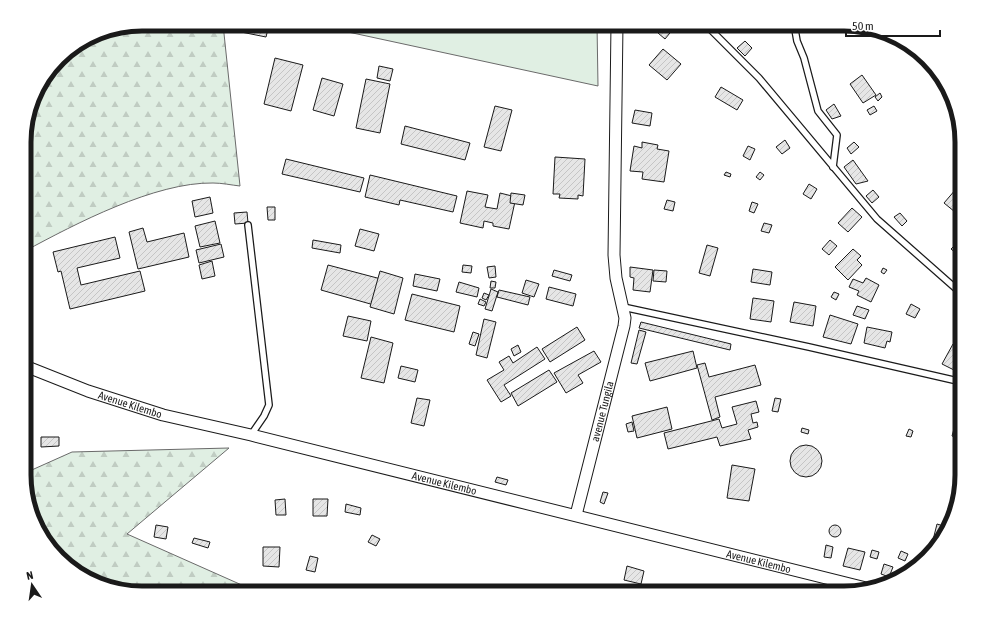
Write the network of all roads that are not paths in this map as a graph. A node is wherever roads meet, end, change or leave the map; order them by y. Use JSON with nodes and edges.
{"nodes":[{"id":1,"x":617,"y":31,"type":"edge"},
{"id":2,"x":712,"y":31,"type":"edge"},
{"id":3,"x":795,"y":31,"type":"edge"},
{"id":4,"x":833,"y":167,"type":"junction"},
{"id":5,"x":248,"y":225,"type":"dead end"},
{"id":6,"x":955,"y":288,"type":"edge"},
{"id":7,"x":623,"y":307,"type":"junction"},
{"id":8,"x":31,"y":368,"type":"edge"},
{"id":9,"x":955,"y":380,"type":"edge"},
{"id":10,"x":251,"y":434,"type":"junction"},
{"id":11,"x":576,"y":515,"type":"junction"},
{"id":12,"x":856,"y":585,"type":"edge"}],
"edges":[{"from":1,"to":7,"type":"street","name":"avenue Tungila"},
{"from":2,"to":4,"type":"lane"},
{"from":3,"to":4,"type":"lane"},
{"from":4,"to":6,"type":"lane"},
{"from":5,"to":10,"type":"lane"},
{"from":7,"to":9,"type":"lane"},
{"from":7,"to":11,"type":"street","name":"avenue Tungila"},
{"from":8,"to":10,"type":"street","name":"Avenue Kilembo"},
{"from":10,"to":11,"type":"street","name":"Avenue Kilembo"},
{"from":11,"to":12,"type":"street","name":"Avenue Kilembo"}]}
